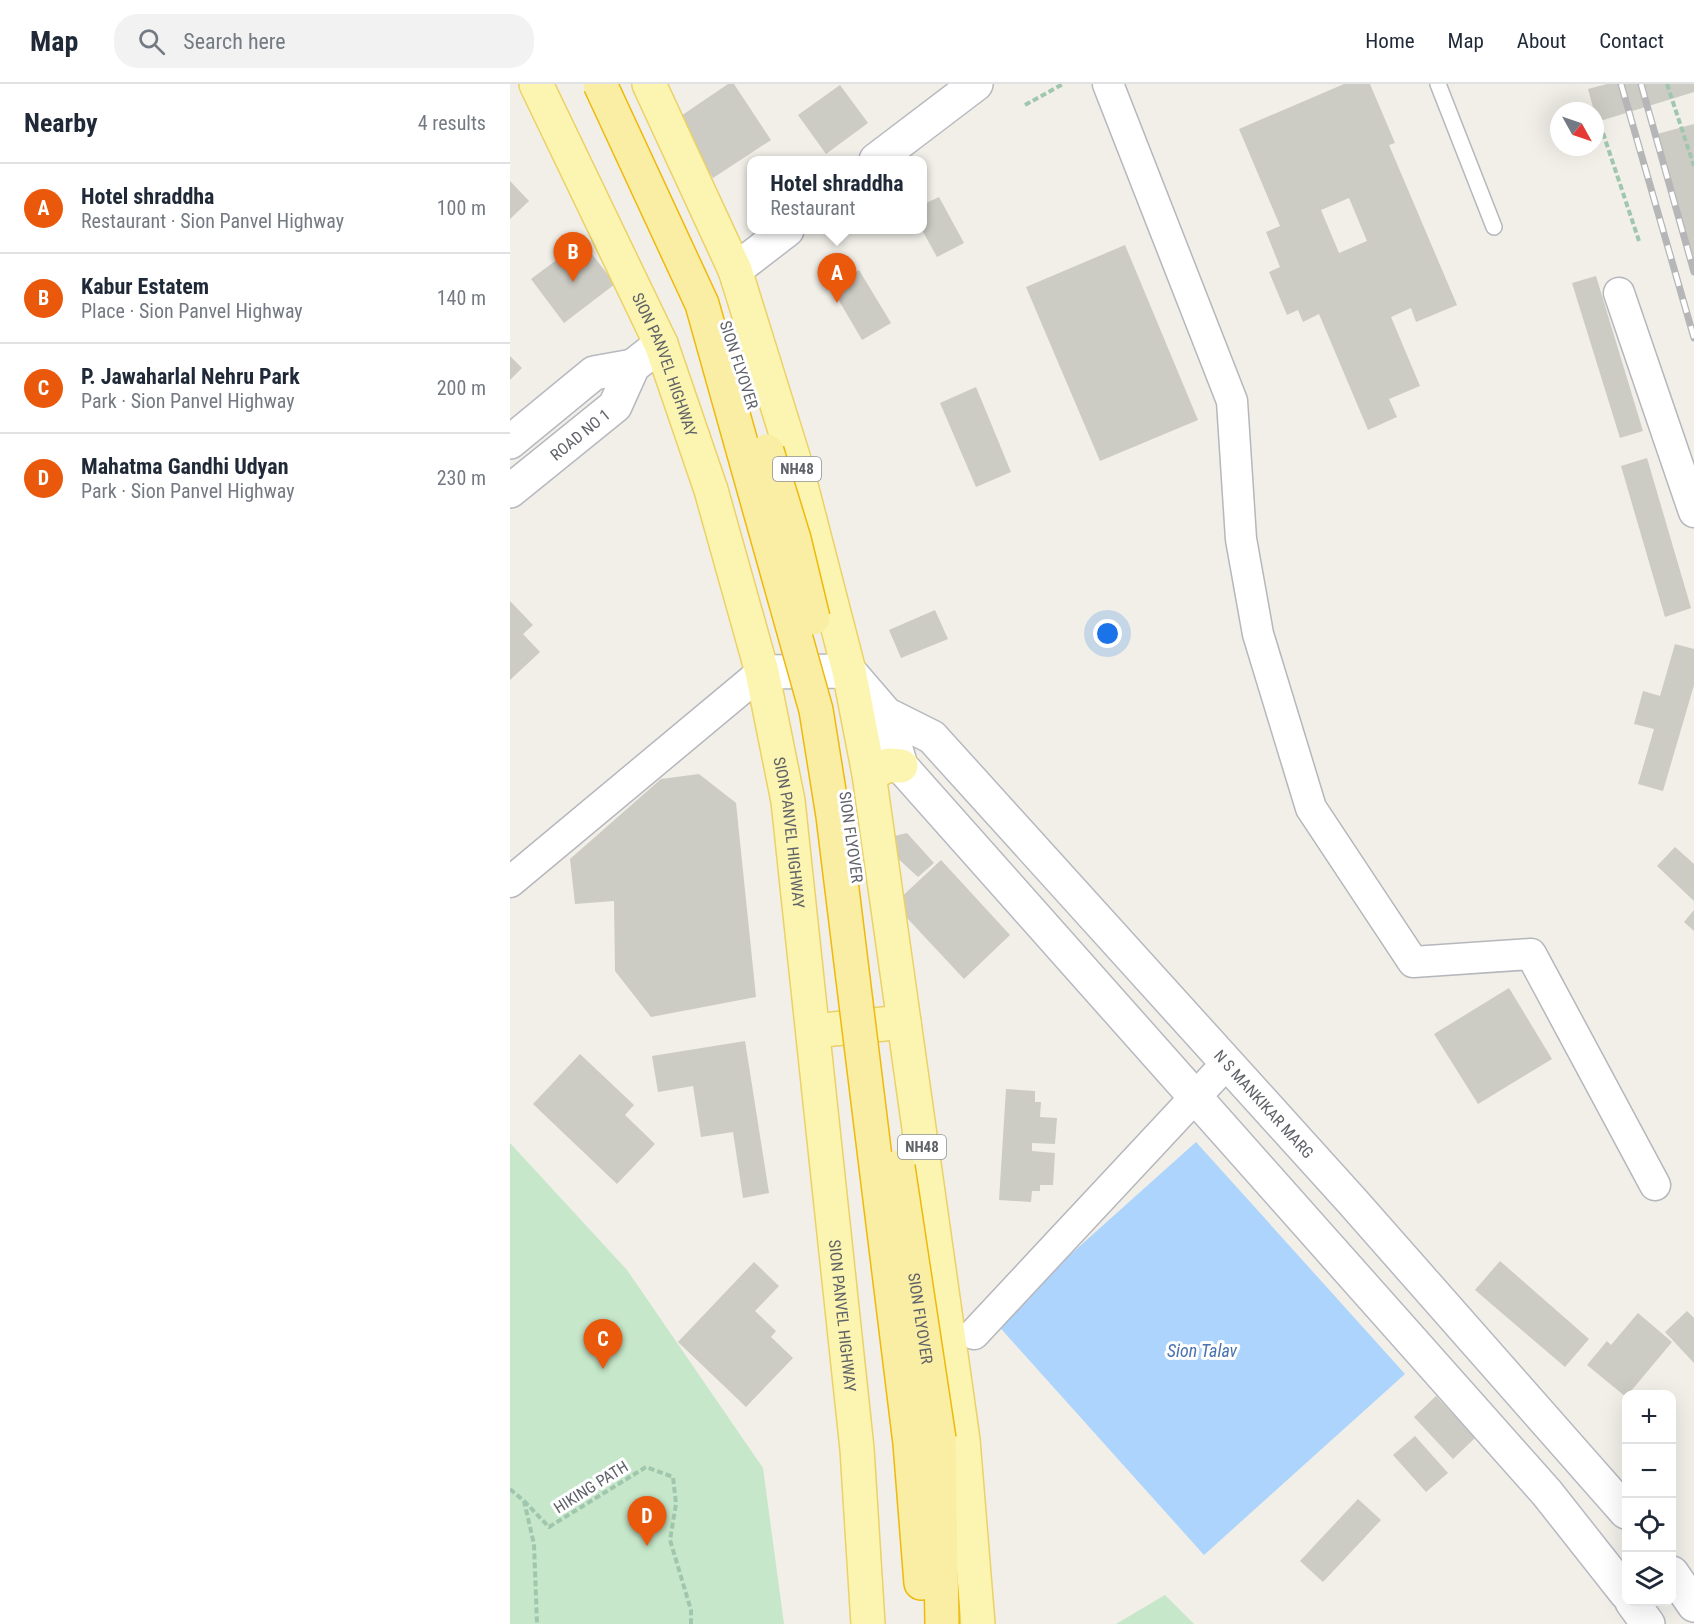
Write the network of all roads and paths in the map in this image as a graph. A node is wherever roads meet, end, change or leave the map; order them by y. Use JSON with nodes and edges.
{"nodes":[{"id":1,"x":536,"y":84,"type":"edge"},
{"id":2,"x":600,"y":84,"type":"edge"},
{"id":3,"x":616,"y":84,"type":"edge"},
{"id":4,"x":648,"y":84,"type":"edge"},
{"id":5,"x":976,"y":84,"type":"edge"},
{"id":6,"x":1063,"y":84,"type":"edge"},
{"id":7,"x":1108,"y":84,"type":"edge"},
{"id":8,"x":1438,"y":84,"type":"edge"},
{"id":9,"x":1667,"y":84,"type":"edge"},
{"id":10,"x":1025,"y":105,"type":"dead end"},
{"id":11,"x":1604,"y":136,"type":"edge"},
{"id":12,"x":881,"y":156,"type":"edge"},
{"id":13,"x":1694,"y":166,"type":"edge"},
{"id":14,"x":1494,"y":227,"type":"dead end"},
{"id":15,"x":782,"y":234,"type":"edge"},
{"id":16,"x":1639,"y":242,"type":"dead end"},
{"id":17,"x":735,"y":270,"type":"junction"},
{"id":18,"x":1619,"y":293,"type":"dead end"},
{"id":19,"x":661,"y":344,"type":"junction"},
{"id":20,"x":633,"y":366,"type":"junction"},
{"id":21,"x":510,"y":442,"type":"edge"},
{"id":22,"x":510,"y":491,"type":"edge"},
{"id":23,"x":1694,"y":512,"type":"edge"},
{"id":24,"x":849,"y":671,"type":"junction"},
{"id":25,"x":762,"y":672,"type":"junction"},
{"id":26,"x":886,"y":714,"type":"junction"},
{"id":27,"x":901,"y":766,"type":"junction"},
{"id":28,"x":869,"y":774,"type":"junction"},
{"id":29,"x":510,"y":882,"type":"edge"},
{"id":30,"x":904,"y":1022,"type":"junction"},
{"id":31,"x":813,"y":1031,"type":"junction"},
{"id":32,"x":1227,"y":1063,"type":"junction"},
{"id":33,"x":1196,"y":1097,"type":"junction"},
{"id":34,"x":1655,"y":1185,"type":"dead end"},
{"id":35,"x":974,"y":1334,"type":"dead end"},
{"id":36,"x":1583,"y":1460,"type":"junction"},
{"id":37,"x":510,"y":1489,"type":"edge"},
{"id":38,"x":1547,"y":1493,"type":"junction"},
{"id":39,"x":524,"y":1501,"type":"junction"},
{"id":40,"x":1622,"y":1507,"type":"edge"},
{"id":41,"x":1676,"y":1580,"type":"edge"},
{"id":42,"x":1622,"y":1588,"type":"edge"},
{"id":43,"x":1694,"y":1605,"type":"edge"},
{"id":44,"x":1635,"y":1606,"type":"edge"},
{"id":45,"x":537,"y":1624,"type":"edge"},
{"id":46,"x":691,"y":1624,"type":"edge"},
{"id":47,"x":868,"y":1624,"type":"edge"},
{"id":48,"x":924,"y":1624,"type":"edge"},
{"id":49,"x":942,"y":1624,"type":"edge"},
{"id":50,"x":978,"y":1624,"type":"edge"},
{"id":51,"x":1648,"y":1624,"type":"edge"}],
"edges":[{"from":1,"to":19,"type":"main road","name":"SION PANVEL HIGHWAY"},
{"from":2,"to":48,"type":"highway","name":"SION FLYOVER","bridge":true},
{"from":3,"to":49,"type":"highway","name":"SION FLYOVER","bridge":true},
{"from":4,"to":17,"type":"main road","number":"NH48"},
{"from":5,"to":12,"type":"main road"},
{"from":6,"to":10,"type":"path"},
{"from":7,"to":34,"type":"street"},
{"from":8,"to":14,"type":"lane"},
{"from":9,"to":13,"type":"path"},
{"from":11,"to":16,"type":"path"},
{"from":15,"to":17,"type":"main road"},
{"from":17,"to":24,"type":"main road","number":"NH48"},
{"from":18,"to":23,"type":"street"},
{"from":19,"to":20,"type":"main road","name":"ROAD NO 1"},
{"from":19,"to":25,"type":"main road","name":"SION PANVEL HIGHWAY"},
{"from":20,"to":21,"type":"main road","name":"ROAD NO 1"},
{"from":20,"to":22,"type":"main road","name":"ROAD NO 1"},
{"from":24,"to":25,"type":"main road"},
{"from":24,"to":26,"type":"main road","name":"N S MANKIKAR MARG"},
{"from":24,"to":28,"type":"main road","number":"NH48"},
{"from":25,"to":29,"type":"street"},
{"from":25,"to":31,"type":"main road","name":"SION PANVEL HIGHWAY"},
{"from":26,"to":27,"type":"main road","name":"N S MANKIKAR MARG"},
{"from":26,"to":32,"type":"main road","name":"N S MANKIKAR MARG"},
{"from":27,"to":28,"type":"main road"},
{"from":27,"to":33,"type":"main road","name":"N S MANKIKAR MARG"},
{"from":28,"to":30,"type":"main road","number":"NH48"},
{"from":30,"to":31,"type":"main road"},
{"from":30,"to":50,"type":"main road","number":"NH48"},
{"from":31,"to":47,"type":"main road","name":"SION PANVEL HIGHWAY"},
{"from":32,"to":33,"type":"street"},
{"from":32,"to":36,"type":"main road","name":"N S MANKIKAR MARG"},
{"from":33,"to":35,"type":"street"},
{"from":33,"to":38,"type":"main road","name":"N S MANKIKAR MARG"},
{"from":36,"to":38,"type":"main road"},
{"from":36,"to":40,"type":"main road","name":"N S MANKIKAR MARG"},
{"from":37,"to":39,"type":"path"},
{"from":38,"to":42,"type":"main road","name":"N S MANKIKAR MARG"},
{"from":39,"to":45,"type":"path"},
{"from":39,"to":46,"type":"path","name":"HIKING PATH"},
{"from":41,"to":43,"type":"main road"},
{"from":44,"to":51,"type":"main road"}]}
